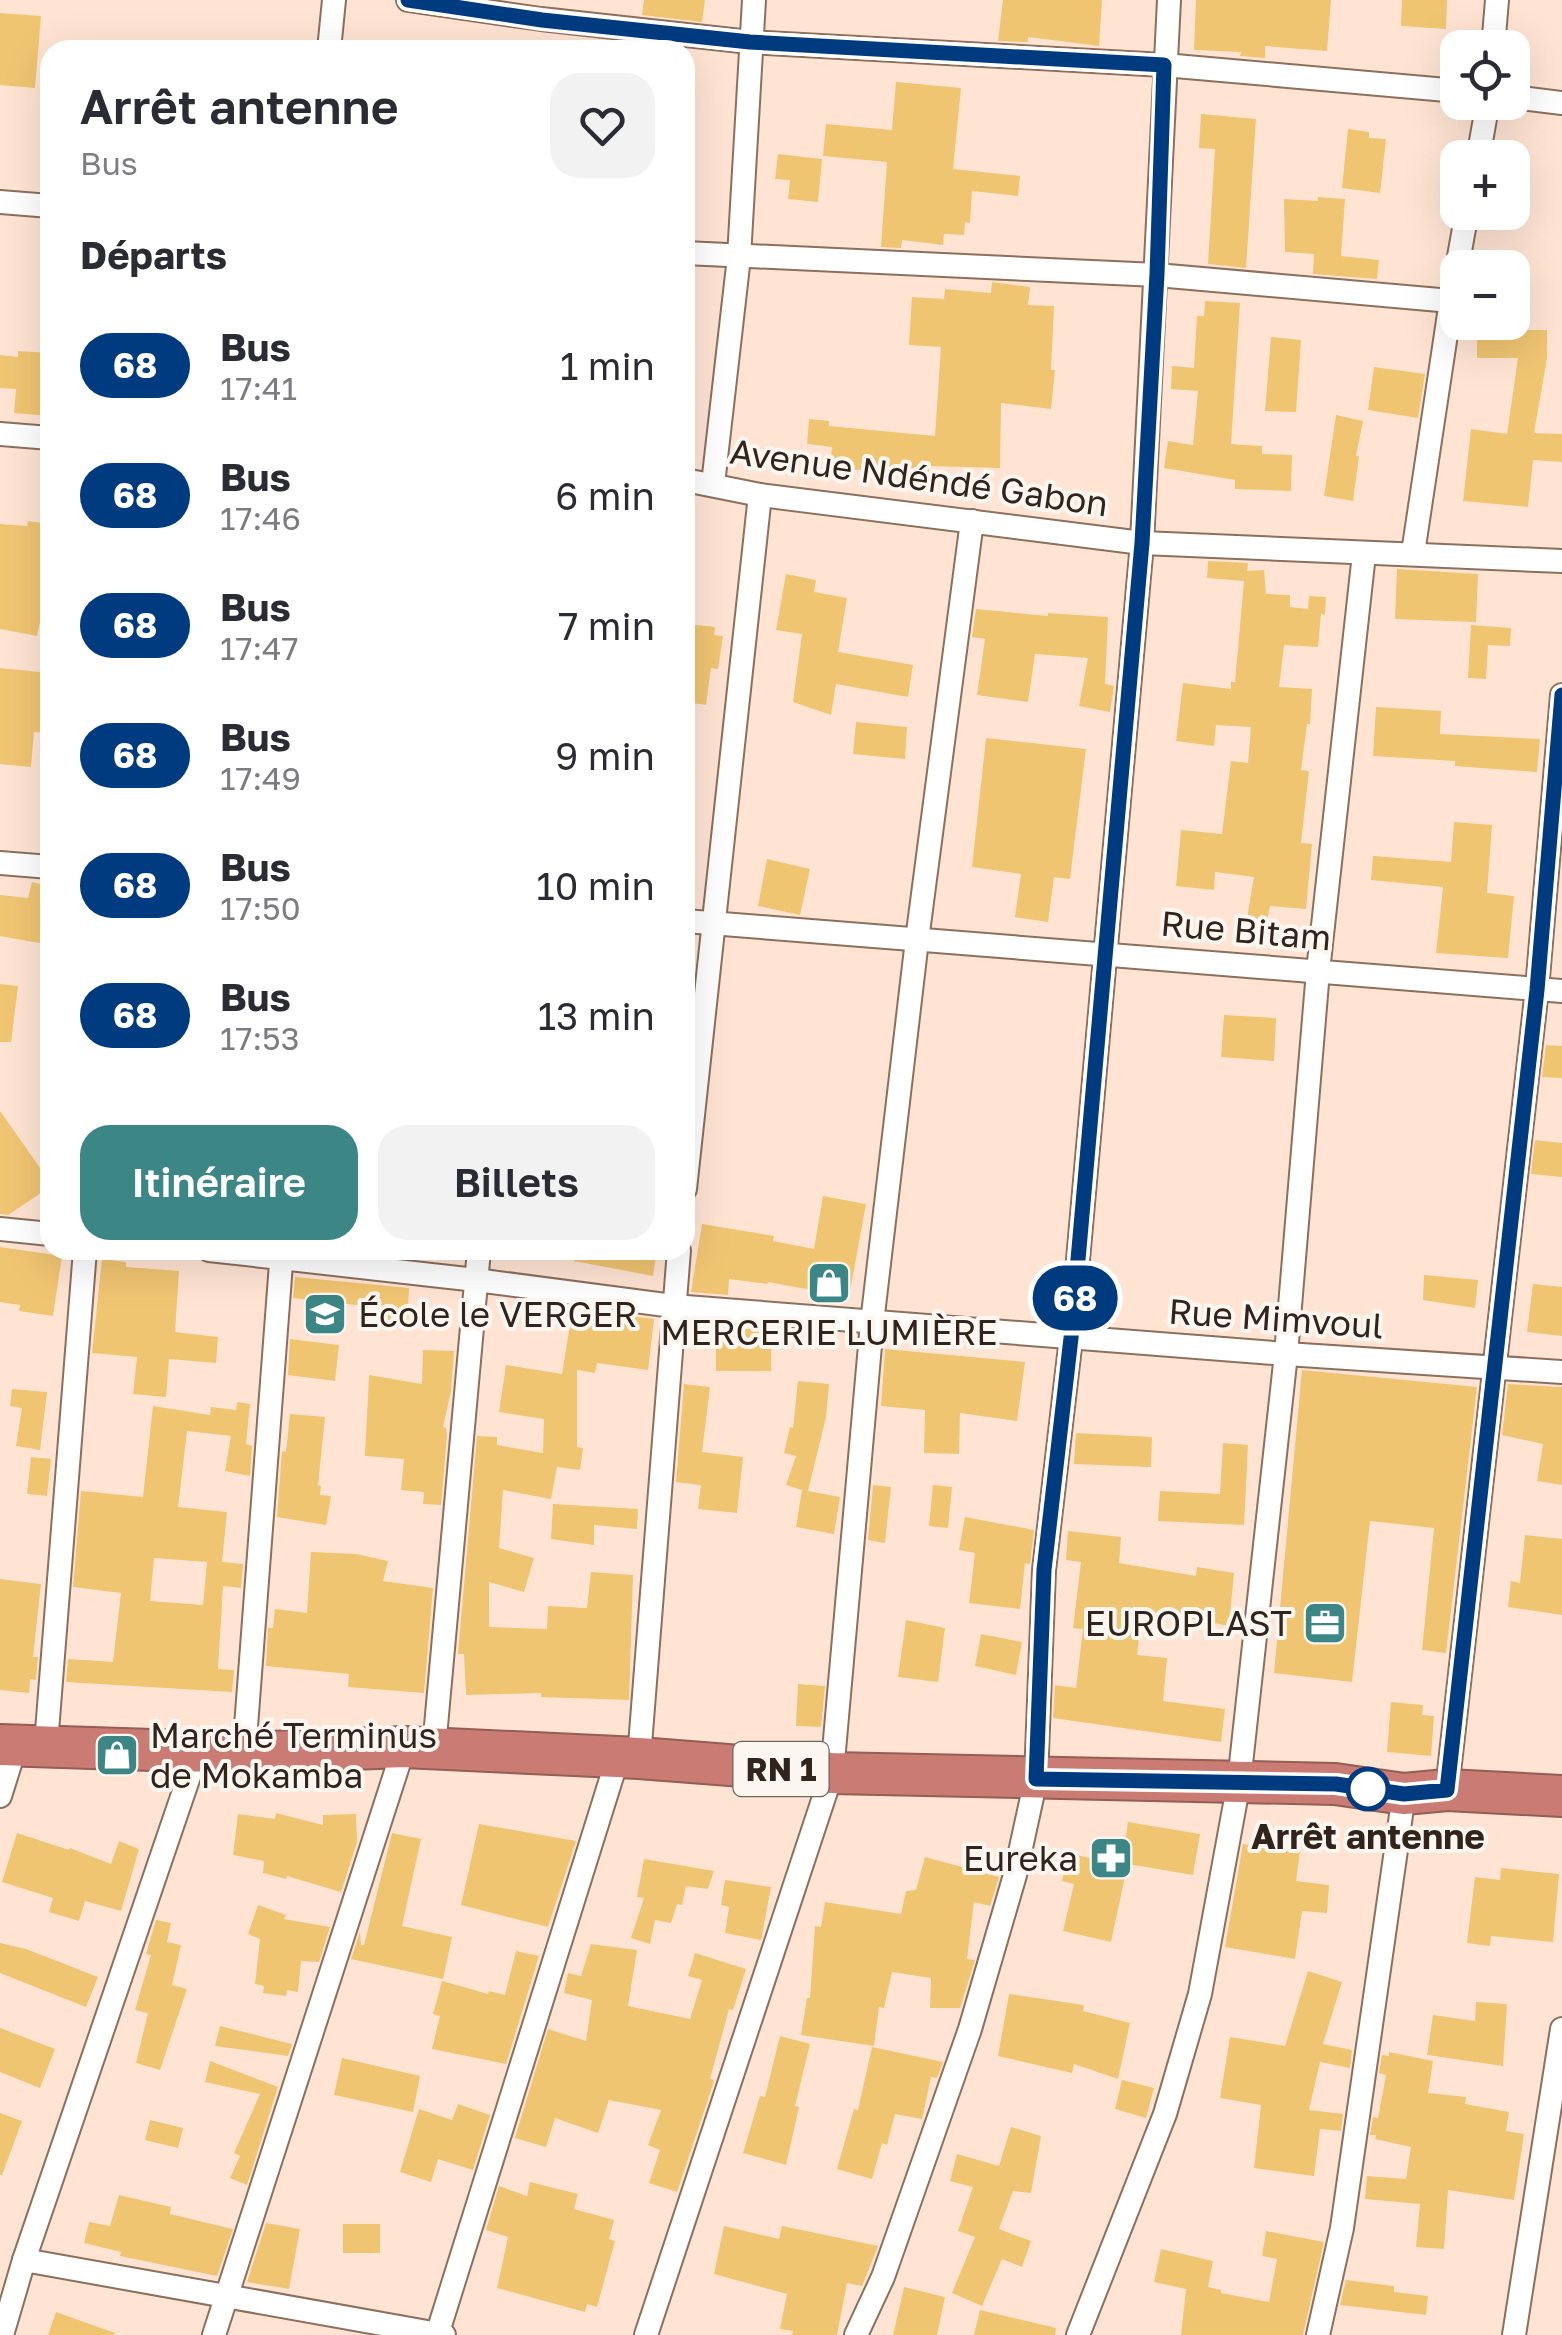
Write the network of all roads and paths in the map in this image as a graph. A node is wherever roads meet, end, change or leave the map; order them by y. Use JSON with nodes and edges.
{"nodes":[{"id":1,"x":334,"y":0,"type":"edge"},
{"id":2,"x":408,"y":0,"type":"edge"},
{"id":3,"x":754,"y":0,"type":"edge"},
{"id":4,"x":1169,"y":0,"type":"edge"},
{"id":5,"x":1497,"y":0,"type":"edge"},
{"id":6,"x":1494,"y":30,"type":"edge"},
{"id":7,"x":330,"y":40,"type":"edge"},
{"id":8,"x":750,"y":42,"type":"junction"},
{"id":9,"x":1164,"y":65,"type":"junction"},
{"id":10,"x":1440,"y":88,"type":"edge"},
{"id":11,"x":1530,"y":99,"type":"edge"},
{"id":12,"x":1562,"y":103,"type":"edge"},
{"id":13,"x":0,"y":202,"type":"edge"},
{"id":14,"x":40,"y":205,"type":"edge"},
{"id":15,"x":695,"y":254,"type":"edge"},
{"id":16,"x":739,"y":258,"type":"junction"},
{"id":17,"x":1157,"y":274,"type":"junction"},
{"id":18,"x":1440,"y":299,"type":"edge"},
{"id":19,"x":1444,"y":340,"type":"edge"},
{"id":20,"x":0,"y":434,"type":"edge"},
{"id":21,"x":40,"y":437,"type":"edge"},
{"id":22,"x":695,"y":481,"type":"edge"},
{"id":23,"x":713,"y":484,"type":"junction"},
{"id":24,"x":760,"y":495,"type":"junction"},
{"id":25,"x":972,"y":521,"type":"junction"},
{"id":26,"x":1142,"y":543,"type":"junction"},
{"id":27,"x":1364,"y":554,"type":"junction"},
{"id":28,"x":1413,"y":554,"type":"junction"},
{"id":29,"x":1562,"y":560,"type":"edge"},
{"id":30,"x":1562,"y":695,"type":"edge"},
{"id":31,"x":0,"y":863,"type":"edge"},
{"id":32,"x":40,"y":865,"type":"edge"},
{"id":33,"x":695,"y":921,"type":"edge"},
{"id":34,"x":712,"y":923,"type":"junction"},
{"id":35,"x":917,"y":940,"type":"junction"},
{"id":36,"x":1107,"y":954,"type":"junction"},
{"id":37,"x":1318,"y":971,"type":"junction"},
{"id":38,"x":1537,"y":990,"type":"junction"},
{"id":39,"x":1562,"y":991,"type":"edge"},
{"id":40,"x":695,"y":1090,"type":"edge"},
{"id":41,"x":0,"y":1229,"type":"edge"},
{"id":42,"x":40,"y":1233,"type":"edge"},
{"id":43,"x":83,"y":1260,"type":"edge"},
{"id":44,"x":281,"y":1260,"type":"edge"},
{"id":45,"x":326,"y":1260,"type":"edge"},
{"id":46,"x":478,"y":1260,"type":"edge"},
{"id":47,"x":678,"y":1260,"type":"edge"},
{"id":48,"x":476,"y":1280,"type":"junction"},
{"id":49,"x":673,"y":1306,"type":"junction"},
{"id":50,"x":872,"y":1323,"type":"junction"},
{"id":51,"x":1071,"y":1338,"type":"junction"},
{"id":52,"x":1286,"y":1354,"type":"junction"},
{"id":53,"x":1496,"y":1367,"type":"junction"},
{"id":54,"x":1562,"y":1372,"type":"edge"},
{"id":55,"x":21,"y":1745,"type":"edge"},
{"id":56,"x":419,"y":1747,"type":"junction"},
{"id":57,"x":198,"y":1750,"type":"junction"},
{"id":58,"x":244,"y":1753,"type":"junction"},
{"id":59,"x":628,"y":1758,"type":"junction"},
{"id":60,"x":832,"y":1773,"type":"junction"},
{"id":61,"x":1036,"y":1779,"type":"junction"},
{"id":62,"x":1238,"y":1782,"type":"junction"},
{"id":63,"x":1447,"y":1790,"type":"junction"},
{"id":64,"x":1404,"y":1794,"type":"junction"},
{"id":65,"x":0,"y":1796,"type":"edge"},
{"id":66,"x":1562,"y":1796,"type":"edge"},
{"id":67,"x":1562,"y":2030,"type":"edge"},
{"id":68,"x":24,"y":2260,"type":"junction"},
{"id":69,"x":225,"y":2298,"type":"junction"},
{"id":70,"x":1,"y":2333,"type":"edge"},
{"id":71,"x":214,"y":2335,"type":"edge"},
{"id":72,"x":437,"y":2335,"type":"edge"},
{"id":73,"x":444,"y":2335,"type":"edge"},
{"id":74,"x":646,"y":2335,"type":"edge"},
{"id":75,"x":856,"y":2335,"type":"edge"},
{"id":76,"x":1078,"y":2335,"type":"edge"},
{"id":77,"x":1318,"y":2335,"type":"edge"},
{"id":78,"x":1514,"y":2335,"type":"edge"}],
"edges":[{"from":1,"to":7,"type":"street"},
{"from":2,"to":8,"type":"street"},
{"from":3,"to":8,"type":"street"},
{"from":4,"to":9,"type":"street"},
{"from":5,"to":6,"type":"street"},
{"from":8,"to":9,"type":"street"},
{"from":8,"to":16,"type":"street"},
{"from":9,"to":10,"type":"street"},
{"from":9,"to":17,"type":"street"},
{"from":11,"to":12,"type":"street"},
{"from":13,"to":14,"type":"street"},
{"from":15,"to":16,"type":"street"},
{"from":16,"to":17,"type":"street"},
{"from":16,"to":23,"type":"street"},
{"from":17,"to":18,"type":"street"},
{"from":17,"to":26,"type":"street"},
{"from":19,"to":28,"type":"street"},
{"from":20,"to":21,"type":"street"},
{"from":22,"to":23,"type":"street","name":"Avenue Ndéndé Gabon"},
{"from":23,"to":24,"type":"street","name":"Avenue Ndéndé Gabon"},
{"from":24,"to":25,"type":"street","name":"Avenue Ndéndé Gabon"},
{"from":24,"to":34,"type":"street"},
{"from":25,"to":26,"type":"street","name":"Avenue Ndéndé Gabon"},
{"from":25,"to":35,"type":"street"},
{"from":26,"to":27,"type":"street","name":"Avenue Ndéndé Gabon"},
{"from":26,"to":36,"type":"street"},
{"from":27,"to":28,"type":"street","name":"Avenue Ndéndé Gabon"},
{"from":27,"to":37,"type":"street"},
{"from":28,"to":29,"type":"street","name":"Avenue Ndéndé Gabon"},
{"from":30,"to":38,"type":"street"},
{"from":31,"to":32,"type":"street"},
{"from":33,"to":34,"type":"street","name":"Rue Bitam"},
{"from":34,"to":35,"type":"street","name":"Rue Bitam"},
{"from":34,"to":40,"type":"street"},
{"from":35,"to":36,"type":"street","name":"Rue Bitam"},
{"from":35,"to":50,"type":"street"},
{"from":36,"to":37,"type":"street","name":"Rue Bitam"},
{"from":36,"to":51,"type":"street"},
{"from":37,"to":38,"type":"street","name":"Rue Bitam"},
{"from":37,"to":52,"type":"street"},
{"from":38,"to":39,"type":"street","name":"Rue Bitam"},
{"from":38,"to":53,"type":"street"},
{"from":41,"to":42,"type":"street"},
{"from":43,"to":55,"type":"street"},
{"from":44,"to":58,"type":"street"},
{"from":45,"to":48,"type":"street","name":"Rue Mimvoul"},
{"from":46,"to":48,"type":"street"},
{"from":47,"to":49,"type":"street"},
{"from":48,"to":49,"type":"street","name":"Rue Mimvoul"},
{"from":48,"to":56,"type":"street"},
{"from":49,"to":50,"type":"street","name":"Rue Mimvoul"},
{"from":49,"to":59,"type":"street"},
{"from":50,"to":51,"type":"street","name":"Rue Mimvoul"},
{"from":50,"to":60,"type":"street"},
{"from":51,"to":52,"type":"street","name":"Rue Mimvoul"},
{"from":51,"to":61,"type":"street"},
{"from":52,"to":53,"type":"street","name":"Rue Mimvoul"},
{"from":52,"to":62,"type":"street"},
{"from":53,"to":54,"type":"street","name":"Rue Mimvoul"},
{"from":53,"to":63,"type":"street"},
{"from":55,"to":57,"type":"highway","number":"RN 1"},
{"from":55,"to":65,"type":"street"},
{"from":56,"to":58,"type":"highway","number":"RN 1"},
{"from":56,"to":59,"type":"highway","number":"RN 1"},
{"from":56,"to":69,"type":"street"},
{"from":57,"to":58,"type":"highway","number":"RN 1"},
{"from":57,"to":68,"type":"street"},
{"from":59,"to":60,"type":"highway","number":"RN 1"},
{"from":59,"to":72,"type":"street"},
{"from":60,"to":61,"type":"highway","number":"RN 1"},
{"from":60,"to":74,"type":"street"},
{"from":61,"to":62,"type":"highway","number":"RN 1"},
{"from":61,"to":75,"type":"street"},
{"from":62,"to":64,"type":"highway","number":"RN 1"},
{"from":62,"to":76,"type":"street"},
{"from":63,"to":64,"type":"highway","number":"RN 1"},
{"from":63,"to":66,"type":"highway","number":"RN 1"},
{"from":64,"to":77,"type":"street"},
{"from":67,"to":78,"type":"street"},
{"from":68,"to":69,"type":"street"},
{"from":68,"to":70,"type":"street"},
{"from":69,"to":71,"type":"street"},
{"from":69,"to":72,"type":"street"},
{"from":72,"to":73,"type":"street"}]}
